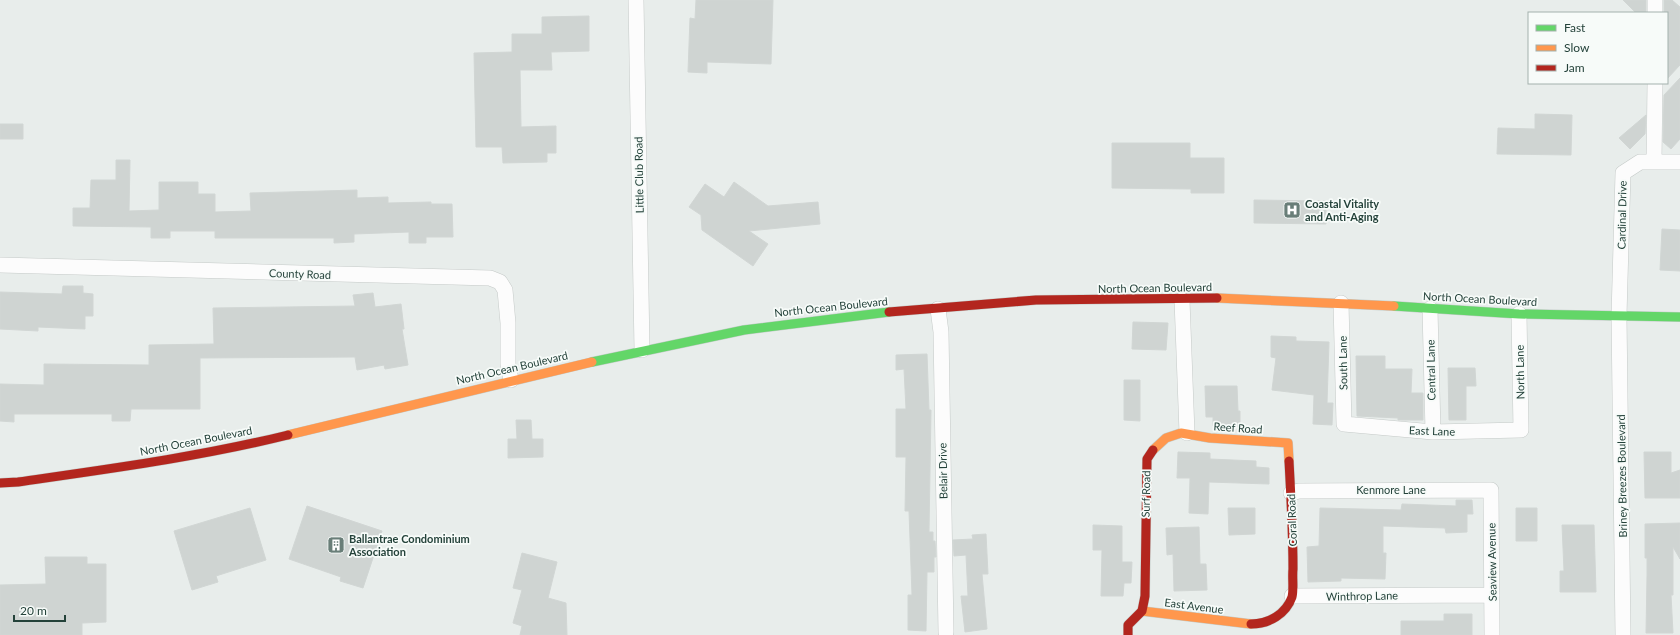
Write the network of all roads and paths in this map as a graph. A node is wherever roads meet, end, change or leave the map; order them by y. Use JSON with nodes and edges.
{"nodes":[{"id":1,"x":636,"y":0,"type":"edge"},
{"id":2,"x":1655,"y":0,"type":"edge"},
{"id":3,"x":1655,"y":12,"type":"edge"},
{"id":4,"x":1655,"y":84,"type":"edge"},
{"id":5,"x":1654,"y":161,"type":"junction"},
{"id":6,"x":1680,"y":162,"type":"edge"},
{"id":7,"x":0,"y":265,"type":"edge"},
{"id":8,"x":1621,"y":298,"type":"joint"},
{"id":9,"x":1182,"y":300,"type":"junction"},
{"id":10,"x":1341,"y":302,"type":"junction"},
{"id":11,"x":938,"y":309,"type":"junction"},
{"id":12,"x":1430,"y":309,"type":"junction"},
{"id":13,"x":1520,"y":314,"type":"junction"},
{"id":14,"x":1619,"y":316,"type":"junction"},
{"id":15,"x":1680,"y":317,"type":"edge"},
{"id":16,"x":642,"y":350,"type":"junction"},
{"id":17,"x":511,"y":380,"type":"junction"},
{"id":18,"x":1344,"y":424,"type":"joint"},
{"id":19,"x":1521,"y":430,"type":"joint"},
{"id":20,"x":1433,"y":432,"type":"junction"},
{"id":21,"x":1188,"y":433,"type":"junction"},
{"id":22,"x":1288,"y":443,"type":"joint"},
{"id":23,"x":0,"y":483,"type":"edge"},
{"id":24,"x":1491,"y":490,"type":"joint"},
{"id":25,"x":1291,"y":493,"type":"junction"},
{"id":26,"x":1492,"y":595,"type":"junction"},
{"id":27,"x":1292,"y":596,"type":"junction"},
{"id":28,"x":1142,"y":611,"type":"junction"},
{"id":29,"x":1243,"y":630,"type":"edge"},
{"id":30,"x":946,"y":632,"type":"dead end"},
{"id":31,"x":1128,"y":635,"type":"edge"},
{"id":32,"x":1492,"y":635,"type":"edge"},
{"id":33,"x":1624,"y":635,"type":"edge"}],
"edges":[{"from":1,"to":16,"type":"street","name":"Little Club Road"},
{"from":2,"to":3,"type":"street"},
{"from":4,"to":5,"type":"street"},
{"from":5,"to":6,"type":"street"},
{"from":5,"to":8,"type":"street","name":"Cardinal Drive"},
{"from":7,"to":17,"type":"street","name":"County Road"},
{"from":8,"to":14,"type":"street","name":"Briney Breezes Boulevard"},
{"from":9,"to":10,"type":"main road","name":"North Ocean Boulevard"},
{"from":9,"to":11,"type":"main road","name":"North Ocean Boulevard"},
{"from":9,"to":21,"type":"street"},
{"from":10,"to":12,"type":"main road","name":"North Ocean Boulevard"},
{"from":10,"to":18,"type":"street","name":"South Lane"},
{"from":11,"to":16,"type":"main road","name":"North Ocean Boulevard"},
{"from":11,"to":30,"type":"street","name":"Belair Drive"},
{"from":12,"to":13,"type":"main road","name":"North Ocean Boulevard"},
{"from":12,"to":20,"type":"street","name":"Central Lane"},
{"from":13,"to":14,"type":"main road","name":"North Ocean Boulevard"},
{"from":13,"to":19,"type":"street","name":"North Lane"},
{"from":14,"to":15,"type":"main road","name":"North Ocean Boulevard"},
{"from":14,"to":33,"type":"street","name":"Briney Breezes Boulevard"},
{"from":16,"to":17,"type":"main road","name":"North Ocean Boulevard"},
{"from":17,"to":23,"type":"main road","name":"North Ocean Boulevard"},
{"from":18,"to":20,"type":"street","name":"East Lane"},
{"from":19,"to":20,"type":"street","name":"East Lane"},
{"from":21,"to":22,"type":"main road","name":"Reef Road"},
{"from":21,"to":28,"type":"main road","name":"Surf Road"},
{"from":22,"to":25,"type":"main road","name":"Coral Road"},
{"from":24,"to":25,"type":"street","name":"Kenmore Lane"},
{"from":24,"to":26,"type":"street","name":"Seaview Avenue"},
{"from":25,"to":27,"type":"main road","name":"Coral Road"},
{"from":26,"to":27,"type":"street","name":"Winthrop Lane"},
{"from":26,"to":32,"type":"street","name":"Seaview Avenue"},
{"from":27,"to":29,"type":"main road"},
{"from":28,"to":29,"type":"main road","name":"East Avenue"},
{"from":28,"to":31,"type":"main road"}]}
